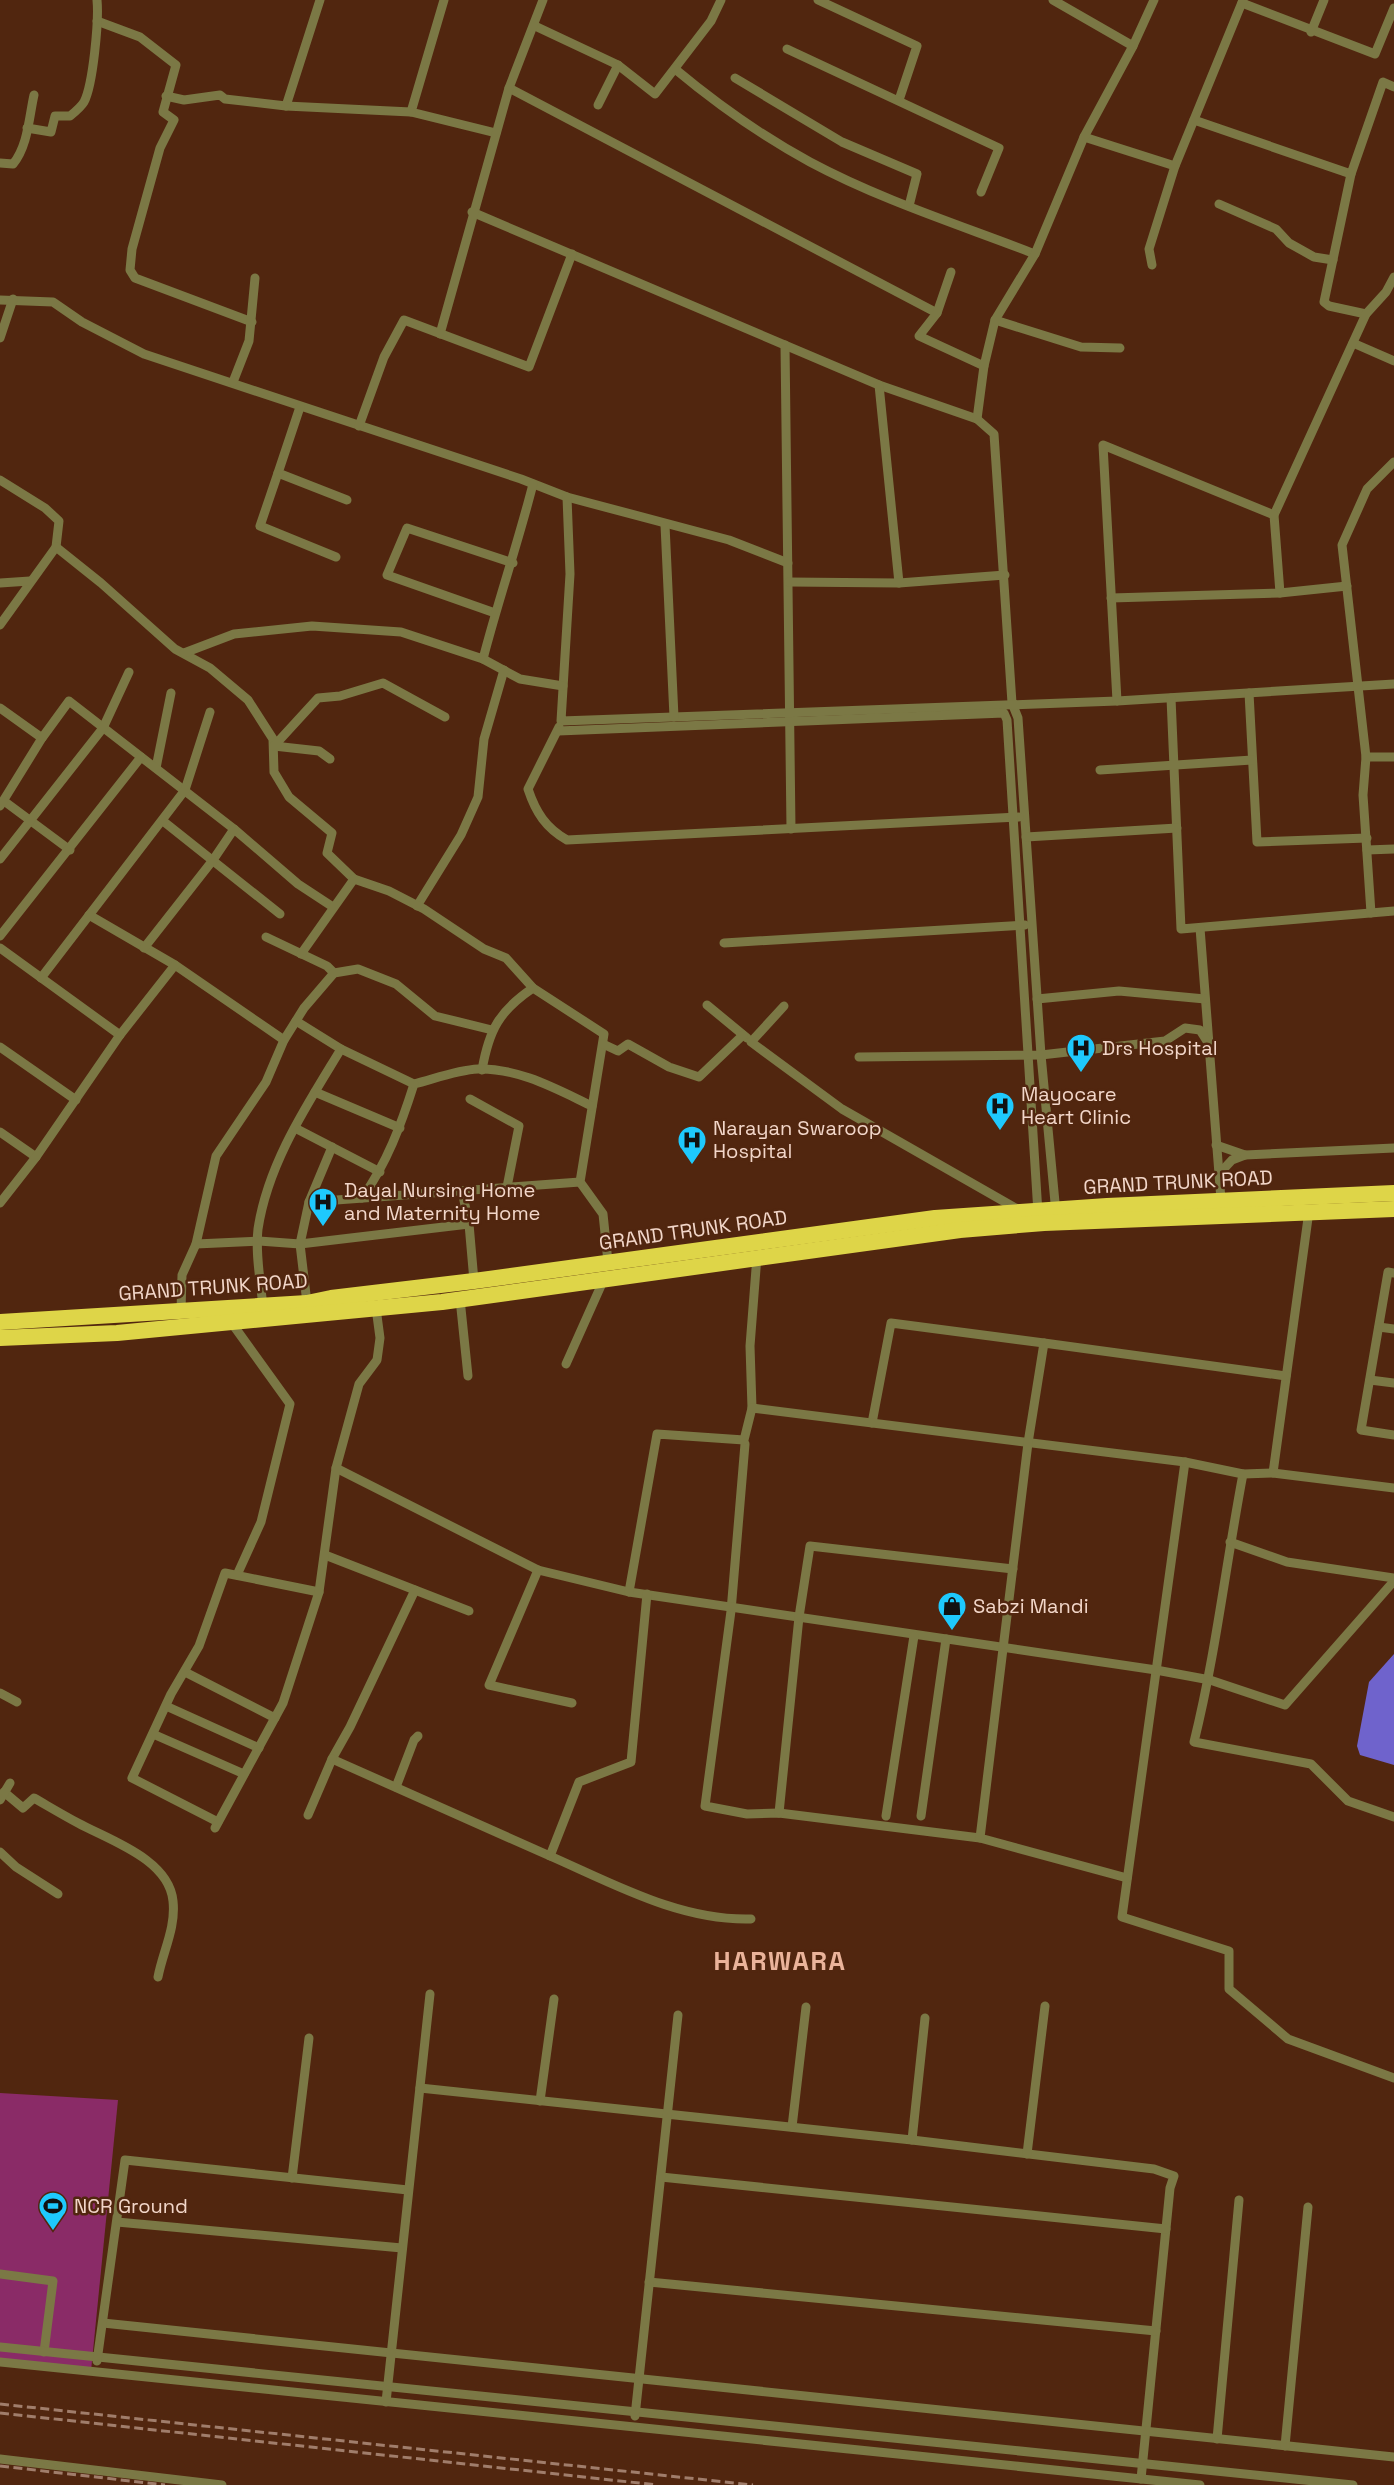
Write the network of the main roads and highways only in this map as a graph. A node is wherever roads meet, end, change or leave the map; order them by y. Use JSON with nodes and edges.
{"nodes":[{"id":1,"x":1394,"y":1193,"type":"edge"},
{"id":2,"x":1310,"y":1204,"type":"junction"},
{"id":3,"x":1394,"y":1209,"type":"edge"},
{"id":4,"x":1056,"y":1217,"type":"junction"},
{"id":5,"x":606,"y":1270,"type":"junction"},
{"id":6,"x":0,"y":1322,"type":"edge"},
{"id":7,"x":0,"y":1338,"type":"edge"}],
"edges":[{"from":1,"to":2,"type":"highway","name":"GRAND TRUNK ROAD"},
{"from":2,"to":3,"type":"highway","name":"GRAND TRUNK ROAD"},
{"from":2,"to":4,"type":"highway","name":"GRAND TRUNK ROAD"},
{"from":2,"to":4,"type":"highway","name":"GRAND TRUNK ROAD"},
{"from":4,"to":5,"type":"highway","name":"GRAND TRUNK ROAD"},
{"from":5,"to":6,"type":"highway","name":"GRAND TRUNK ROAD"},
{"from":5,"to":7,"type":"highway","name":"GRAND TRUNK ROAD"}]}
